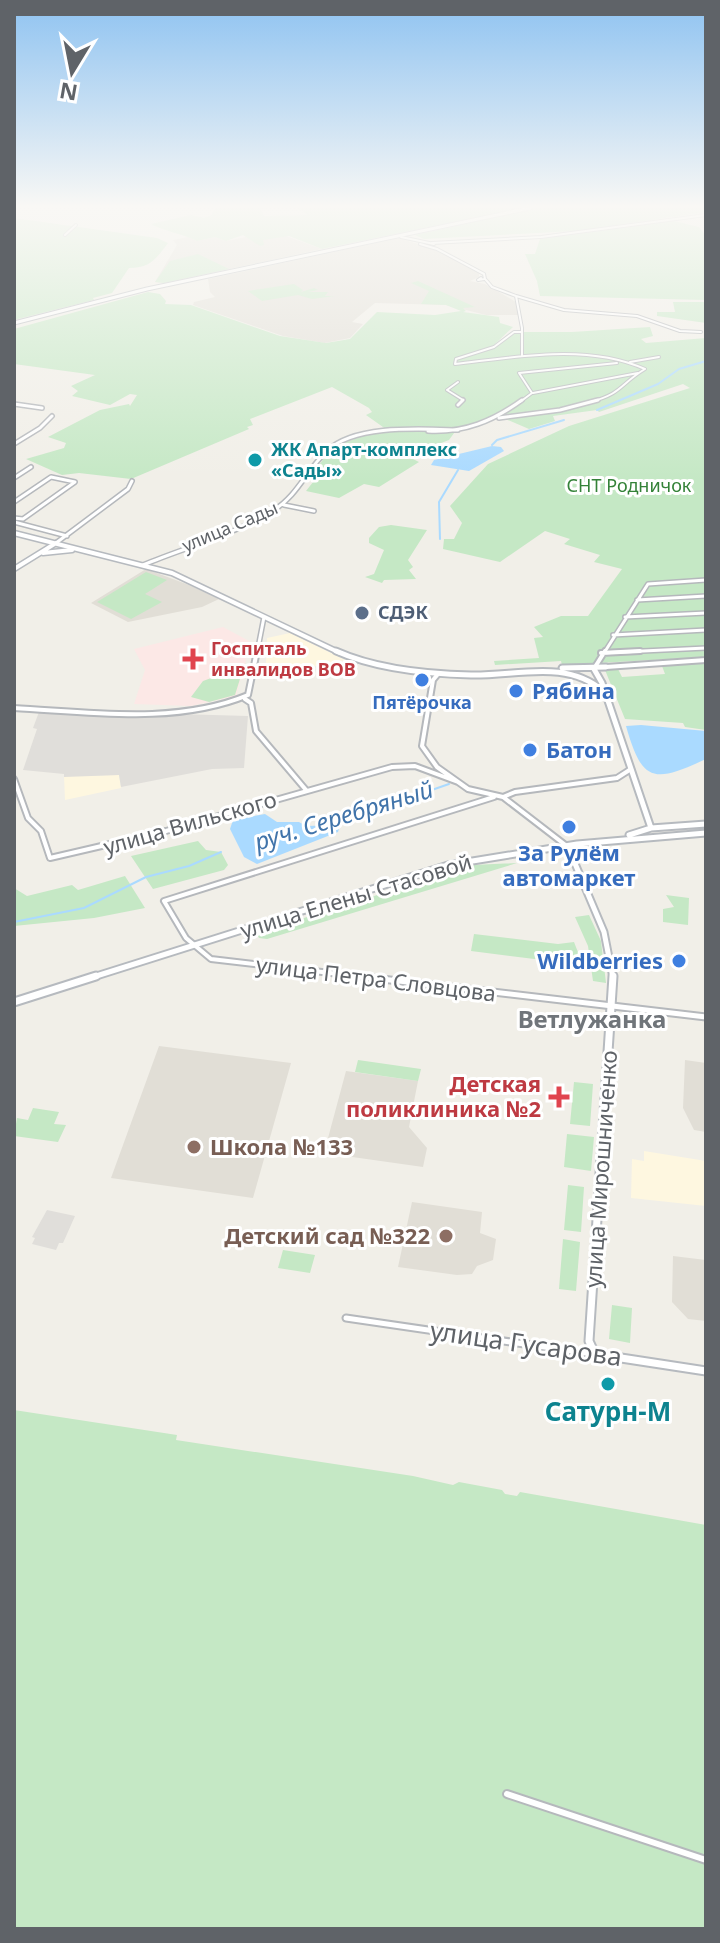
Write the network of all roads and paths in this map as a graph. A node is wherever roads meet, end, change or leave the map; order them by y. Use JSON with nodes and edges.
{"nodes":[{"id":1,"x":109,"y":299,"type":"edge"},
{"id":2,"x":516,"y":299,"type":"edge"},
{"id":3,"x":525,"y":299,"type":"edge"},
{"id":4,"x":14,"y":323,"type":"edge"},
{"id":5,"x":522,"y":332,"type":"junction"},
{"id":6,"x":701,"y":332,"type":"dead end"},
{"id":7,"x":522,"y":356,"type":"junction"},
{"id":8,"x":659,"y":357,"type":"dead end"},
{"id":9,"x":626,"y":362,"type":"junction"},
{"id":10,"x":640,"y":373,"type":"junction"},
{"id":11,"x":458,"y":382,"type":"dead end"},
{"id":12,"x":532,"y":393,"type":"junction"},
{"id":13,"x":14,"y":404,"type":"edge"},
{"id":14,"x":458,"y":405,"type":"dead end"},
{"id":15,"x":42,"y":408,"type":"dead end"},
{"id":16,"x":52,"y":416,"type":"dead end"},
{"id":17,"x":499,"y":418,"type":"junction"},
{"id":18,"x":14,"y":444,"type":"edge"},
{"id":19,"x":31,"y":467,"type":"dead end"},
{"id":20,"x":14,"y":478,"type":"edge"},
{"id":21,"x":132,"y":481,"type":"dead end"},
{"id":22,"x":14,"y":502,"type":"edge"},
{"id":23,"x":284,"y":505,"type":"junction"},
{"id":24,"x":314,"y":511,"type":"dead end"},
{"id":25,"x":14,"y":520,"type":"edge"},
{"id":26,"x":14,"y":533,"type":"edge"},
{"id":27,"x":67,"y":536,"type":"junction"},
{"id":28,"x":56,"y":543,"type":"junction"},
{"id":29,"x":82,"y":550,"type":"junction"},
{"id":30,"x":39,"y":554,"type":"junction"},
{"id":31,"x":143,"y":565,"type":"junction"},
{"id":32,"x":14,"y":569,"type":"edge"},
{"id":33,"x":706,"y":580,"type":"edge"},
{"id":34,"x":706,"y":596,"type":"edge"},
{"id":35,"x":637,"y":600,"type":"junction"},
{"id":36,"x":706,"y":613,"type":"edge"},
{"id":37,"x":264,"y":616,"type":"junction"},
{"id":38,"x":625,"y":617,"type":"junction"},
{"id":39,"x":706,"y":630,"type":"edge"},
{"id":40,"x":613,"y":635,"type":"junction"},
{"id":41,"x":706,"y":648,"type":"edge"},
{"id":42,"x":601,"y":653,"type":"junction"},
{"id":43,"x":706,"y":660,"type":"edge"},
{"id":44,"x":606,"y":667,"type":"joint"},
{"id":45,"x":596,"y":671,"type":"junction"},
{"id":46,"x":423,"y":672,"type":"junction"},
{"id":47,"x":581,"y":672,"type":"junction"},
{"id":48,"x":438,"y":674,"type":"junction"},
{"id":49,"x":588,"y":678,"type":"junction"},
{"id":50,"x":433,"y":680,"type":"junction"},
{"id":51,"x":603,"y":691,"type":"junction"},
{"id":52,"x":244,"y":698,"type":"junction"},
{"id":53,"x":14,"y":708,"type":"edge"},
{"id":54,"x":631,"y":769,"type":"junction"},
{"id":55,"x":14,"y":779,"type":"edge"},
{"id":56,"x":458,"y":782,"type":"junction"},
{"id":57,"x":306,"y":790,"type":"junction"},
{"id":58,"x":494,"y":797,"type":"junction"},
{"id":59,"x":503,"y":797,"type":"junction"},
{"id":60,"x":706,"y":824,"type":"edge"},
{"id":61,"x":651,"y":828,"type":"junction"},
{"id":62,"x":706,"y":833,"type":"edge"},
{"id":63,"x":661,"y":835,"type":"junction"},
{"id":64,"x":614,"y":839,"type":"junction"},
{"id":65,"x":568,"y":847,"type":"junction"},
{"id":66,"x":194,"y":946,"type":"junction"},
{"id":67,"x":14,"y":1002,"type":"edge"},
{"id":68,"x":612,"y":1006,"type":"junction"},
{"id":69,"x":706,"y":1017,"type":"edge"},
{"id":70,"x":346,"y":1318,"type":"dead end"},
{"id":71,"x":595,"y":1354,"type":"junction"},
{"id":72,"x":706,"y":1371,"type":"edge"},
{"id":73,"x":507,"y":1794,"type":"dead end"},
{"id":74,"x":706,"y":1860,"type":"edge"}],
"edges":[{"from":1,"to":4,"type":"main road"},
{"from":2,"to":5,"type":"street"},
{"from":3,"to":6,"type":"street"},
{"from":5,"to":7,"type":"street"},
{"from":5,"to":7,"type":"street"},
{"from":7,"to":9,"type":"street"},
{"from":8,"to":9,"type":"street"},
{"from":9,"to":10,"type":"street"},
{"from":9,"to":12,"type":"street"},
{"from":10,"to":12,"type":"street"},
{"from":10,"to":17,"type":"street"},
{"from":11,"to":14,"type":"street"},
{"from":12,"to":17,"type":"street"},
{"from":13,"to":15,"type":"street"},
{"from":16,"to":18,"type":"street"},
{"from":17,"to":23,"type":"street","name":"улица Сады"},
{"from":19,"to":20,"type":"street"},
{"from":21,"to":27,"type":"street"},
{"from":22,"to":25,"type":"street"},
{"from":23,"to":24,"type":"street"},
{"from":23,"to":31,"type":"street","name":"улица Сады"},
{"from":25,"to":27,"type":"street"},
{"from":26,"to":28,"type":"main road"},
{"from":27,"to":28,"type":"street"},
{"from":28,"to":29,"type":"main road"},
{"from":28,"to":30,"type":"main road"},
{"from":29,"to":30,"type":"main road"},
{"from":29,"to":31,"type":"main road"},
{"from":30,"to":32,"type":"main road"},
{"from":31,"to":37,"type":"main road"},
{"from":33,"to":35,"type":"street"},
{"from":34,"to":35,"type":"street"},
{"from":35,"to":38,"type":"street"},
{"from":36,"to":38,"type":"street"},
{"from":37,"to":46,"type":"main road"},
{"from":37,"to":52,"type":"street"},
{"from":38,"to":40,"type":"street"},
{"from":39,"to":40,"type":"street"},
{"from":40,"to":42,"type":"street"},
{"from":41,"to":42,"type":"street"},
{"from":42,"to":45,"type":"street"},
{"from":43,"to":44,"type":"street"},
{"from":44,"to":45,"type":"main road"},
{"from":45,"to":47,"type":"main road"},
{"from":45,"to":49,"type":"main road"},
{"from":45,"to":51,"type":"main road"},
{"from":46,"to":48,"type":"main road"},
{"from":46,"to":50,"type":"main road"},
{"from":47,"to":48,"type":"main road"},
{"from":47,"to":49,"type":"main road"},
{"from":48,"to":50,"type":"street"},
{"from":49,"to":51,"type":"main road"},
{"from":50,"to":56,"type":"street"},
{"from":51,"to":54,"type":"main road"},
{"from":52,"to":53,"type":"street"},
{"from":52,"to":57,"type":"street"},
{"from":54,"to":59,"type":"street"},
{"from":54,"to":61,"type":"main road"},
{"from":55,"to":57,"type":"street","name":"улица Вильского"},
{"from":56,"to":57,"type":"street","name":"улица Вильского"},
{"from":56,"to":58,"type":"street"},
{"from":58,"to":59,"type":"street"},
{"from":58,"to":66,"type":"street"},
{"from":59,"to":65,"type":"street"},
{"from":60,"to":61,"type":"main road","name":"улица Елены Стасовой"},
{"from":61,"to":63,"type":"main road"},
{"from":61,"to":64,"type":"main road","name":"улица Елены Стасовой"},
{"from":62,"to":63,"type":"main road","name":"улица Елены Стасовой"},
{"from":63,"to":64,"type":"main road","name":"улица Елены Стасовой"},
{"from":64,"to":65,"type":"main road","name":"улица Елены Стасовой"},
{"from":65,"to":66,"type":"main road","name":"улица Елены Стасовой"},
{"from":65,"to":68,"type":"main road","name":"улица Мирошниченко"},
{"from":66,"to":67,"type":"main road"},
{"from":66,"to":68,"type":"street","name":"улица Петра Словцова"},
{"from":68,"to":69,"type":"street","name":"улица Петра Словцова"},
{"from":68,"to":71,"type":"main road","name":"улица Мирошниченко"},
{"from":70,"to":71,"type":"street","name":"улица Гусарова"},
{"from":71,"to":72,"type":"main road","name":"улица Гусарова"},
{"from":73,"to":74,"type":"street"}]}
